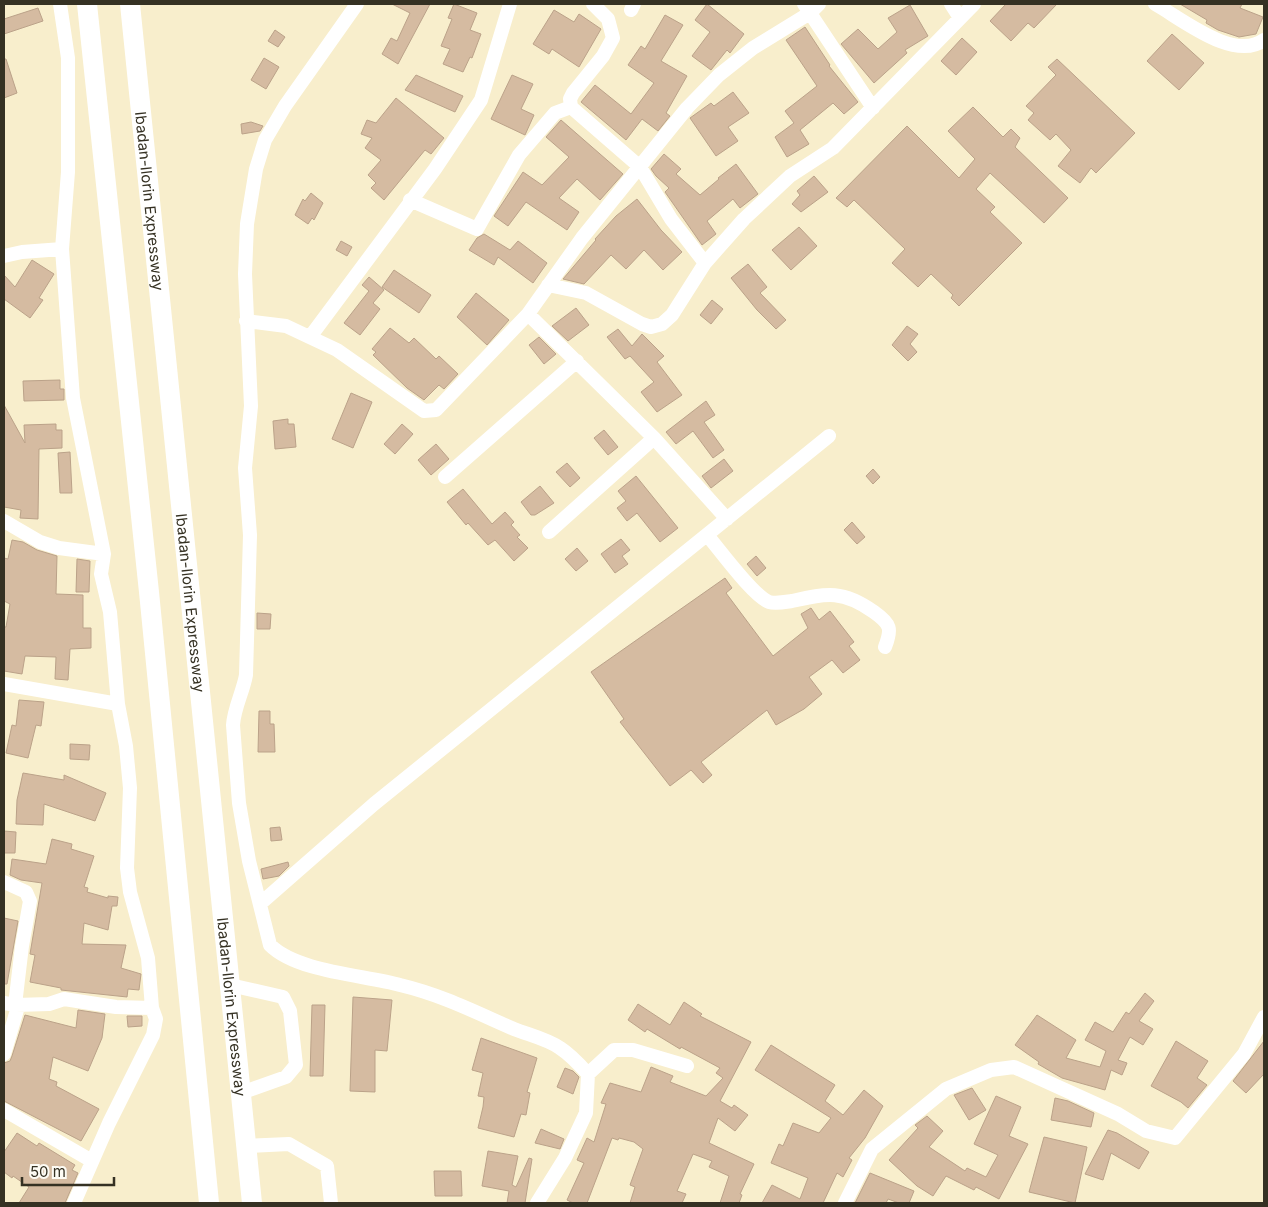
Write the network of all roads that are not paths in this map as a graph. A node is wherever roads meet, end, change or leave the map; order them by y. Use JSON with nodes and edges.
{"nodes":[{"id":1,"x":60,"y":4,"type":"edge"},
{"id":2,"x":87,"y":4,"type":"edge"},
{"id":3,"x":130,"y":4,"type":"edge"},
{"id":4,"x":357,"y":4,"type":"edge"},
{"id":5,"x":510,"y":4,"type":"edge"},
{"id":6,"x":593,"y":4,"type":"edge"},
{"id":7,"x":951,"y":4,"type":"edge"},
{"id":8,"x":974,"y":4,"type":"edge"},
{"id":9,"x":1155,"y":4,"type":"edge"},
{"id":10,"x":811,"y":7,"type":"edge"},
{"id":11,"x":960,"y":18,"type":"junction"},
{"id":12,"x":1264,"y":40,"type":"edge"},
{"id":13,"x":571,"y":107,"type":"junction"},
{"id":14,"x":873,"y":108,"type":"junction"},
{"id":15,"x":640,"y":168,"type":"junction"},
{"id":16,"x":410,"y":200,"type":"junction"},
{"id":17,"x":62,"y":249,"type":"junction"},
{"id":18,"x":4,"y":256,"type":"edge"},
{"id":19,"x":705,"y":263,"type":"junction"},
{"id":20,"x":548,"y":285,"type":"junction"},
{"id":21,"x":528,"y":314,"type":"junction"},
{"id":22,"x":246,"y":321,"type":"junction"},
{"id":23,"x":310,"y":337,"type":"junction"},
{"id":24,"x":577,"y":360,"type":"junction"},
{"id":25,"x":829,"y":436,"type":"dead end"},
{"id":26,"x":654,"y":438,"type":"junction"},
{"id":27,"x":445,"y":477,"type":"dead end"},
{"id":28,"x":727,"y":518,"type":"junction"},
{"id":29,"x":4,"y":521,"type":"edge"},
{"id":30,"x":549,"y":532,"type":"dead end"},
{"id":31,"x":708,"y":535,"type":"junction"},
{"id":32,"x":104,"y":554,"type":"junction"},
{"id":33,"x":885,"y":647,"type":"dead end"},
{"id":34,"x":4,"y":684,"type":"edge"},
{"id":35,"x":118,"y":704,"type":"junction"},
{"id":36,"x":4,"y":882,"type":"edge"},
{"id":37,"x":261,"y":903,"type":"junction"},
{"id":38,"x":230,"y":985,"type":"junction"},
{"id":39,"x":9,"y":1004,"type":"edge"},
{"id":40,"x":152,"y":1008,"type":"junction"},
{"id":41,"x":1264,"y":1017,"type":"edge"},
{"id":42,"x":4,"y":1054,"type":"edge"},
{"id":43,"x":687,"y":1066,"type":"dead end"},
{"id":44,"x":588,"y":1074,"type":"junction"},
{"id":45,"x":241,"y":1093,"type":"junction"},
{"id":46,"x":4,"y":1110,"type":"edge"},
{"id":47,"x":246,"y":1146,"type":"junction"},
{"id":48,"x":92,"y":1161,"type":"junction"},
{"id":49,"x":74,"y":1203,"type":"edge"},
{"id":50,"x":209,"y":1203,"type":"edge"},
{"id":51,"x":252,"y":1203,"type":"edge"},
{"id":52,"x":331,"y":1203,"type":"edge"},
{"id":53,"x":537,"y":1203,"type":"edge"},
{"id":54,"x":845,"y":1203,"type":"edge"}],
"edges":[{"from":1,"to":17,"type":"street"},
{"from":2,"to":50,"type":"highway"},
{"from":3,"to":38,"type":"highway","name":"Ibadan-Ilorin Expressway"},
{"from":4,"to":22,"type":"street"},
{"from":5,"to":16,"type":"street"},
{"from":6,"to":13,"type":"street"},
{"from":7,"to":11,"type":"street"},
{"from":8,"to":11,"type":"street"},
{"from":9,"to":12,"type":"street"},
{"from":10,"to":14,"type":"street"},
{"from":10,"to":15,"type":"street"},
{"from":11,"to":14,"type":"street"},
{"from":13,"to":15,"type":"street"},
{"from":13,"to":16,"type":"street"},
{"from":14,"to":19,"type":"street"},
{"from":15,"to":19,"type":"street"},
{"from":15,"to":20,"type":"street"},
{"from":16,"to":23,"type":"street"},
{"from":17,"to":18,"type":"street"},
{"from":17,"to":32,"type":"street"},
{"from":19,"to":20,"type":"street"},
{"from":20,"to":21,"type":"street"},
{"from":21,"to":23,"type":"street"},
{"from":21,"to":24,"type":"street"},
{"from":22,"to":23,"type":"street"},
{"from":22,"to":37,"type":"street"},
{"from":24,"to":26,"type":"street"},
{"from":24,"to":27,"type":"street"},
{"from":25,"to":28,"type":"street"},
{"from":26,"to":28,"type":"street"},
{"from":26,"to":30,"type":"street"},
{"from":28,"to":31,"type":"street"},
{"from":29,"to":32,"type":"street"},
{"from":31,"to":33,"type":"street"},
{"from":31,"to":37,"type":"street"},
{"from":32,"to":35,"type":"street"},
{"from":34,"to":35,"type":"street"},
{"from":35,"to":40,"type":"street"},
{"from":36,"to":39,"type":"street"},
{"from":37,"to":44,"type":"street"},
{"from":38,"to":45,"type":"highway","name":"Ibadan-Ilorin Expressway"},
{"from":38,"to":45,"type":"street"},
{"from":39,"to":40,"type":"street"},
{"from":39,"to":42,"type":"street"},
{"from":40,"to":48,"type":"street"},
{"from":41,"to":54,"type":"street"},
{"from":43,"to":44,"type":"street"},
{"from":44,"to":53,"type":"street"},
{"from":45,"to":47,"type":"highway","name":"Ibadan-Ilorin Expressway"},
{"from":46,"to":48,"type":"street"},
{"from":47,"to":51,"type":"highway","name":"Ibadan-Ilorin Expressway"},
{"from":47,"to":52,"type":"street"},
{"from":48,"to":49,"type":"street"}]}
